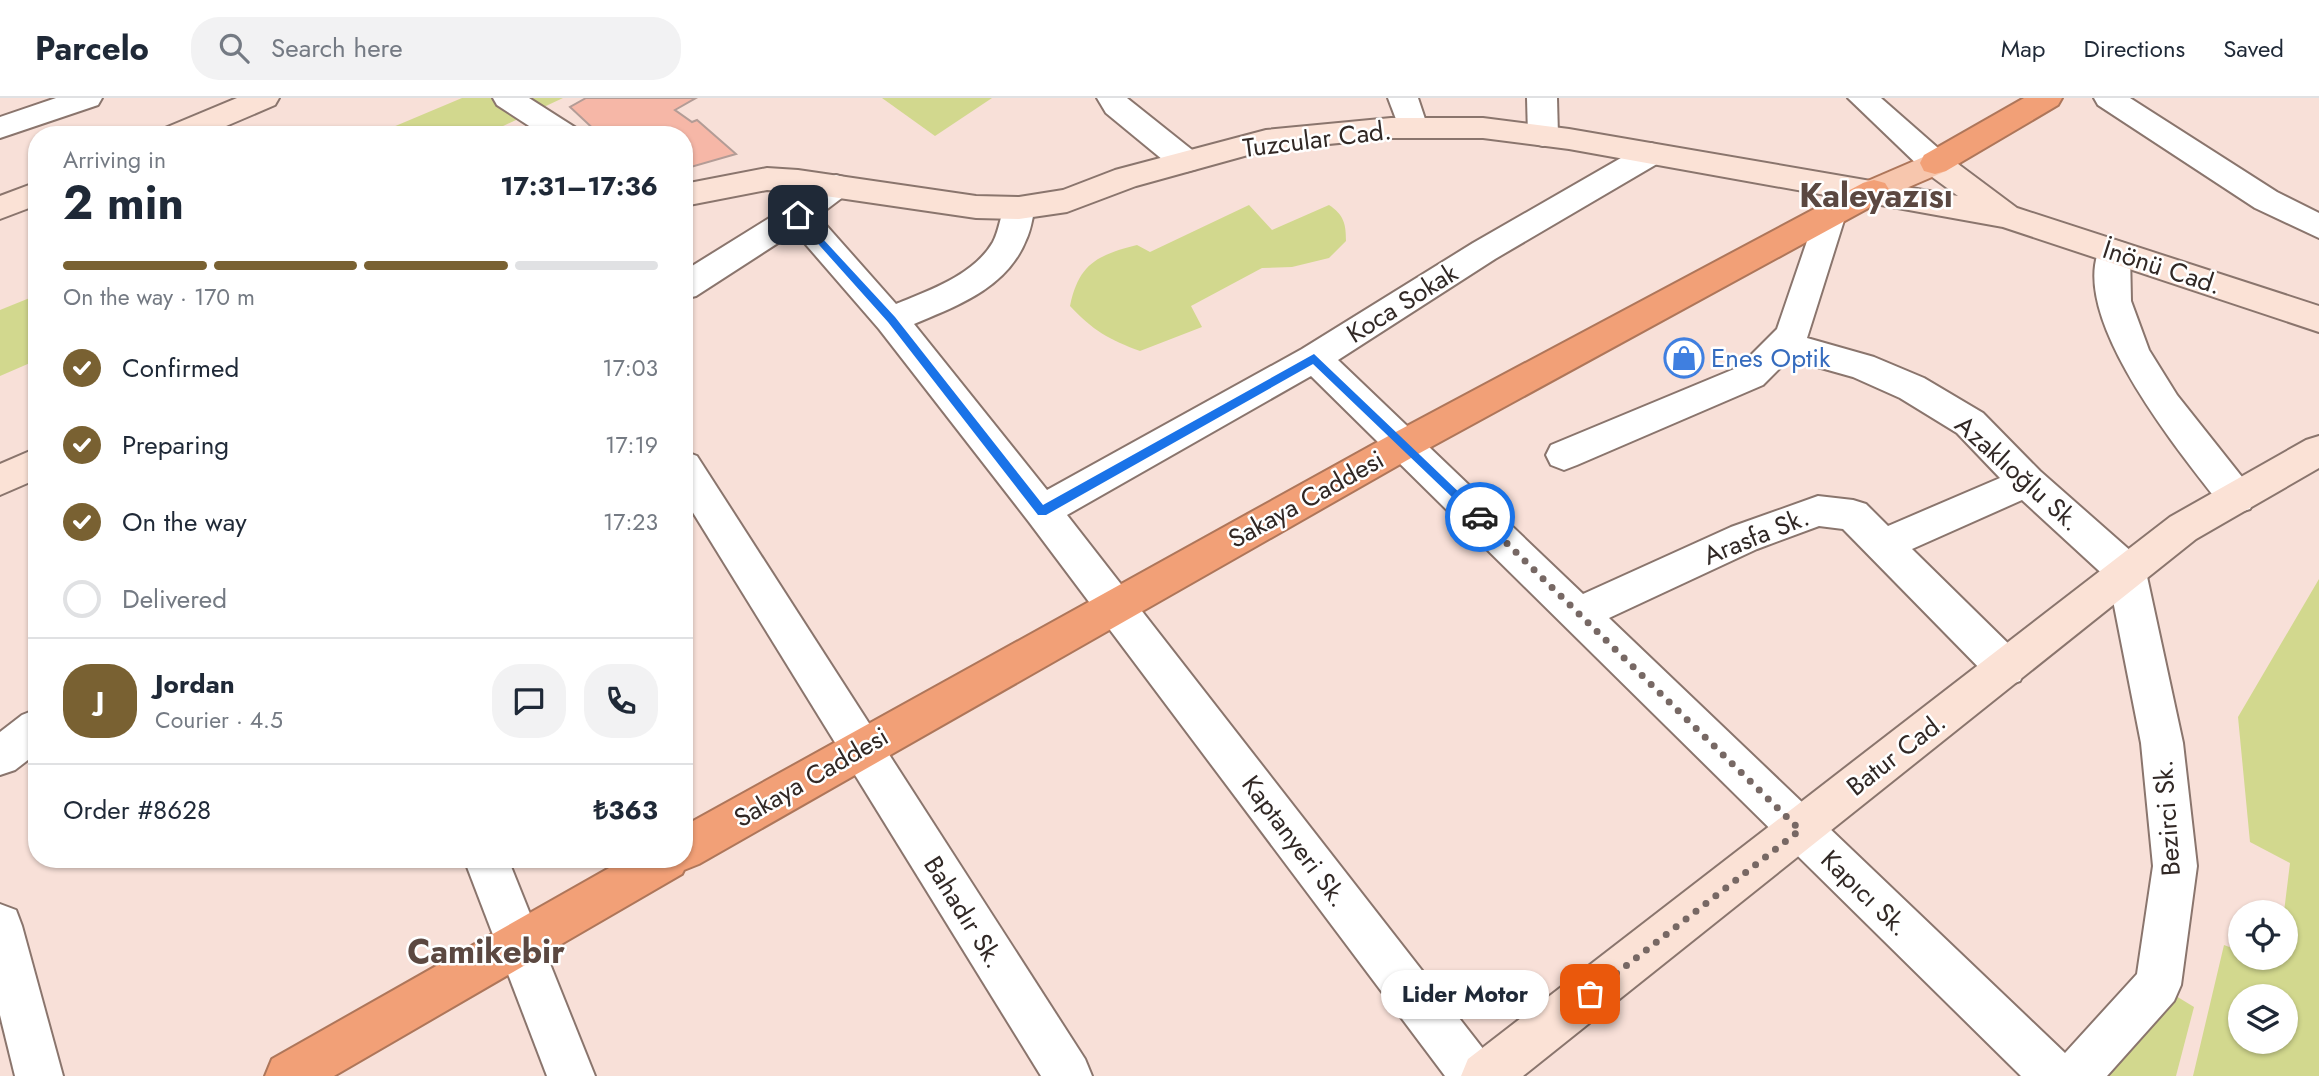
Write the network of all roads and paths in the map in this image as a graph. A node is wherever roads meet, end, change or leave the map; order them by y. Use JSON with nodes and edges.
{"nodes":[{"id":1,"x":87,"y":98,"type":"edge"},
{"id":2,"x":264,"y":98,"type":"edge"},
{"id":3,"x":508,"y":98,"type":"edge"},
{"id":4,"x":1112,"y":98,"type":"edge"},
{"id":5,"x":1403,"y":98,"type":"edge"},
{"id":6,"x":1542,"y":98,"type":"edge"},
{"id":7,"x":1863,"y":98,"type":"edge"},
{"id":8,"x":2047,"y":98,"type":"edge"},
{"id":9,"x":2109,"y":98,"type":"edge"},
{"id":10,"x":197,"y":126,"type":"edge"},
{"id":11,"x":551,"y":126,"type":"edge"},
{"id":12,"x":0,"y":128,"type":"edge"},
{"id":13,"x":1413,"y":128,"type":"junction"},
{"id":14,"x":1543,"y":136,"type":"junction"},
{"id":15,"x":1651,"y":155,"type":"junction"},
{"id":16,"x":1185,"y":161,"type":"junction"},
{"id":17,"x":1935,"y":163,"type":"junction"},
{"id":18,"x":836,"y":186,"type":"junction"},
{"id":19,"x":1874,"y":191,"type":"junction"},
{"id":20,"x":693,"y":193,"type":"edge"},
{"id":21,"x":28,"y":197,"type":"edge"},
{"id":22,"x":0,"y":208,"type":"edge"},
{"id":23,"x":1019,"y":208,"type":"junction"},
{"id":24,"x":1830,"y":214,"type":"junction"},
{"id":25,"x":798,"y":215,"type":"junction"},
{"id":26,"x":2006,"y":216,"type":"junction"},
{"id":27,"x":2319,"y":227,"type":"edge"},
{"id":28,"x":2114,"y":252,"type":"junction"},
{"id":29,"x":693,"y":282,"type":"edge"},
{"id":30,"x":2319,"y":319,"type":"edge"},
{"id":31,"x":891,"y":320,"type":"junction"},
{"id":32,"x":1782,"y":344,"type":"junction"},
{"id":33,"x":1314,"y":358,"type":"junction"},
{"id":34,"x":1405,"y":444,"type":"junction"},
{"id":35,"x":2319,"y":450,"type":"edge"},
{"id":36,"x":1564,"y":455,"type":"dead end"},
{"id":37,"x":28,"y":467,"type":"edge"},
{"id":38,"x":0,"y":480,"type":"edge"},
{"id":39,"x":693,"y":480,"type":"edge"},
{"id":40,"x":2027,"y":482,"type":"junction"},
{"id":41,"x":2237,"y":498,"type":"junction"},
{"id":42,"x":1042,"y":511,"type":"junction"},
{"id":43,"x":1885,"y":544,"type":"junction"},
{"id":44,"x":2127,"y":572,"type":"junction"},
{"id":45,"x":1116,"y":606,"type":"junction"},
{"id":46,"x":1579,"y":614,"type":"junction"},
{"id":47,"x":2006,"y":668,"type":"junction"},
{"id":48,"x":28,"y":735,"type":"edge"},
{"id":49,"x":863,"y":747,"type":"junction"},
{"id":50,"x":0,"y":756,"type":"edge"},
{"id":51,"x":1800,"y":830,"type":"junction"},
{"id":52,"x":693,"y":844,"type":"edge"},
{"id":53,"x":489,"y":868,"type":"edge"},
{"id":54,"x":651,"y":868,"type":"edge"},
{"id":55,"x":0,"y":926,"type":"edge"},
{"id":56,"x":519,"y":944,"type":"junction"},
{"id":57,"x":39,"y":1076,"type":"edge"},
{"id":58,"x":289,"y":1076,"type":"edge"},
{"id":59,"x":571,"y":1076,"type":"edge"},
{"id":60,"x":1068,"y":1076,"type":"edge"},
{"id":61,"x":1475,"y":1076,"type":"edge"},
{"id":62,"x":1485,"y":1076,"type":"edge"},
{"id":63,"x":2055,"y":1076,"type":"edge"},
{"id":64,"x":2074,"y":1076,"type":"edge"}],
"edges":[{"from":1,"to":12,"type":"street"},
{"from":2,"to":10,"type":"main road"},
{"from":3,"to":11,"type":"street"},
{"from":4,"to":16,"type":"street"},
{"from":5,"to":13,"type":"street"},
{"from":6,"to":14,"type":"street"},
{"from":7,"to":17,"type":"street"},
{"from":8,"to":17,"type":"highway"},
{"from":9,"to":27,"type":"street"},
{"from":13,"to":14,"type":"main road","name":"Tuzcular Cad."},
{"from":13,"to":16,"type":"main road","name":"Tuzcular Cad."},
{"from":14,"to":15,"type":"main road","name":"Tuzcular Cad."},
{"from":15,"to":19,"type":"main road","name":"Tuzcular Cad."},
{"from":15,"to":33,"type":"street","name":"Koca Sokak"},
{"from":16,"to":23,"type":"main road","name":"Tuzcular Cad."},
{"from":17,"to":19,"type":"main road","name":"Sakaya Caddesi"},
{"from":17,"to":26,"type":"main road","name":"İnönü Cad."},
{"from":18,"to":20,"type":"main road","name":"Tuzcular Cad."},
{"from":18,"to":23,"type":"main road","name":"Tuzcular Cad."},
{"from":18,"to":25,"type":"street"},
{"from":19,"to":24,"type":"highway","name":"Sakaya Caddesi"},
{"from":19,"to":26,"type":"main road","name":"İnönü Cad."},
{"from":21,"to":22,"type":"main road"},
{"from":23,"to":31,"type":"street"},
{"from":24,"to":32,"type":"street"},
{"from":24,"to":34,"type":"highway","name":"Sakaya Caddesi"},
{"from":25,"to":29,"type":"street"},
{"from":25,"to":31,"type":"street","name":"Kaptanyeri Sk."},
{"from":26,"to":28,"type":"main road","name":"İnönü Cad."},
{"from":28,"to":30,"type":"main road","name":"İnönü Cad."},
{"from":28,"to":41,"type":"street"},
{"from":31,"to":42,"type":"street","name":"Kaptanyeri Sk."},
{"from":32,"to":36,"type":"street"},
{"from":32,"to":40,"type":"street","name":"Azaklıoğlu Sk."},
{"from":33,"to":34,"type":"street","name":"Kapıcı Sk."},
{"from":33,"to":42,"type":"street","name":"Koca Sokak"},
{"from":34,"to":45,"type":"highway","name":"Sakaya Caddesi"},
{"from":34,"to":46,"type":"street","name":"Kapıcı Sk."},
{"from":35,"to":41,"type":"main road","name":"Batur Cad."},
{"from":37,"to":38,"type":"main road"},
{"from":39,"to":49,"type":"street","name":"Bahadır Sk."},
{"from":40,"to":43,"type":"street"},
{"from":40,"to":44,"type":"street","name":"Azaklıoğlu Sk."},
{"from":41,"to":44,"type":"main road","name":"Batur Cad."},
{"from":42,"to":45,"type":"street","name":"Kaptanyeri Sk."},
{"from":43,"to":46,"type":"street","name":"Arasfa Sk."},
{"from":43,"to":47,"type":"street","name":"Arasfa Sk."},
{"from":44,"to":47,"type":"main road","name":"Batur Cad."},
{"from":44,"to":64,"type":"street","name":"Bezirci Sk."},
{"from":45,"to":49,"type":"highway","name":"Sakaya Caddesi"},
{"from":45,"to":61,"type":"street","name":"Kaptanyeri Sk."},
{"from":46,"to":51,"type":"street","name":"Kapıcı Sk."},
{"from":47,"to":51,"type":"main road","name":"Batur Cad."},
{"from":48,"to":50,"type":"street"},
{"from":49,"to":52,"type":"highway","name":"Sakaya Caddesi"},
{"from":49,"to":60,"type":"street","name":"Bahadır Sk."},
{"from":51,"to":62,"type":"main road","name":"Batur Cad."},
{"from":51,"to":63,"type":"street","name":"Kapıcı Sk."},
{"from":53,"to":56,"type":"street"},
{"from":54,"to":56,"type":"highway"},
{"from":55,"to":57,"type":"street"},
{"from":56,"to":58,"type":"highway"},
{"from":56,"to":59,"type":"street"}]}
